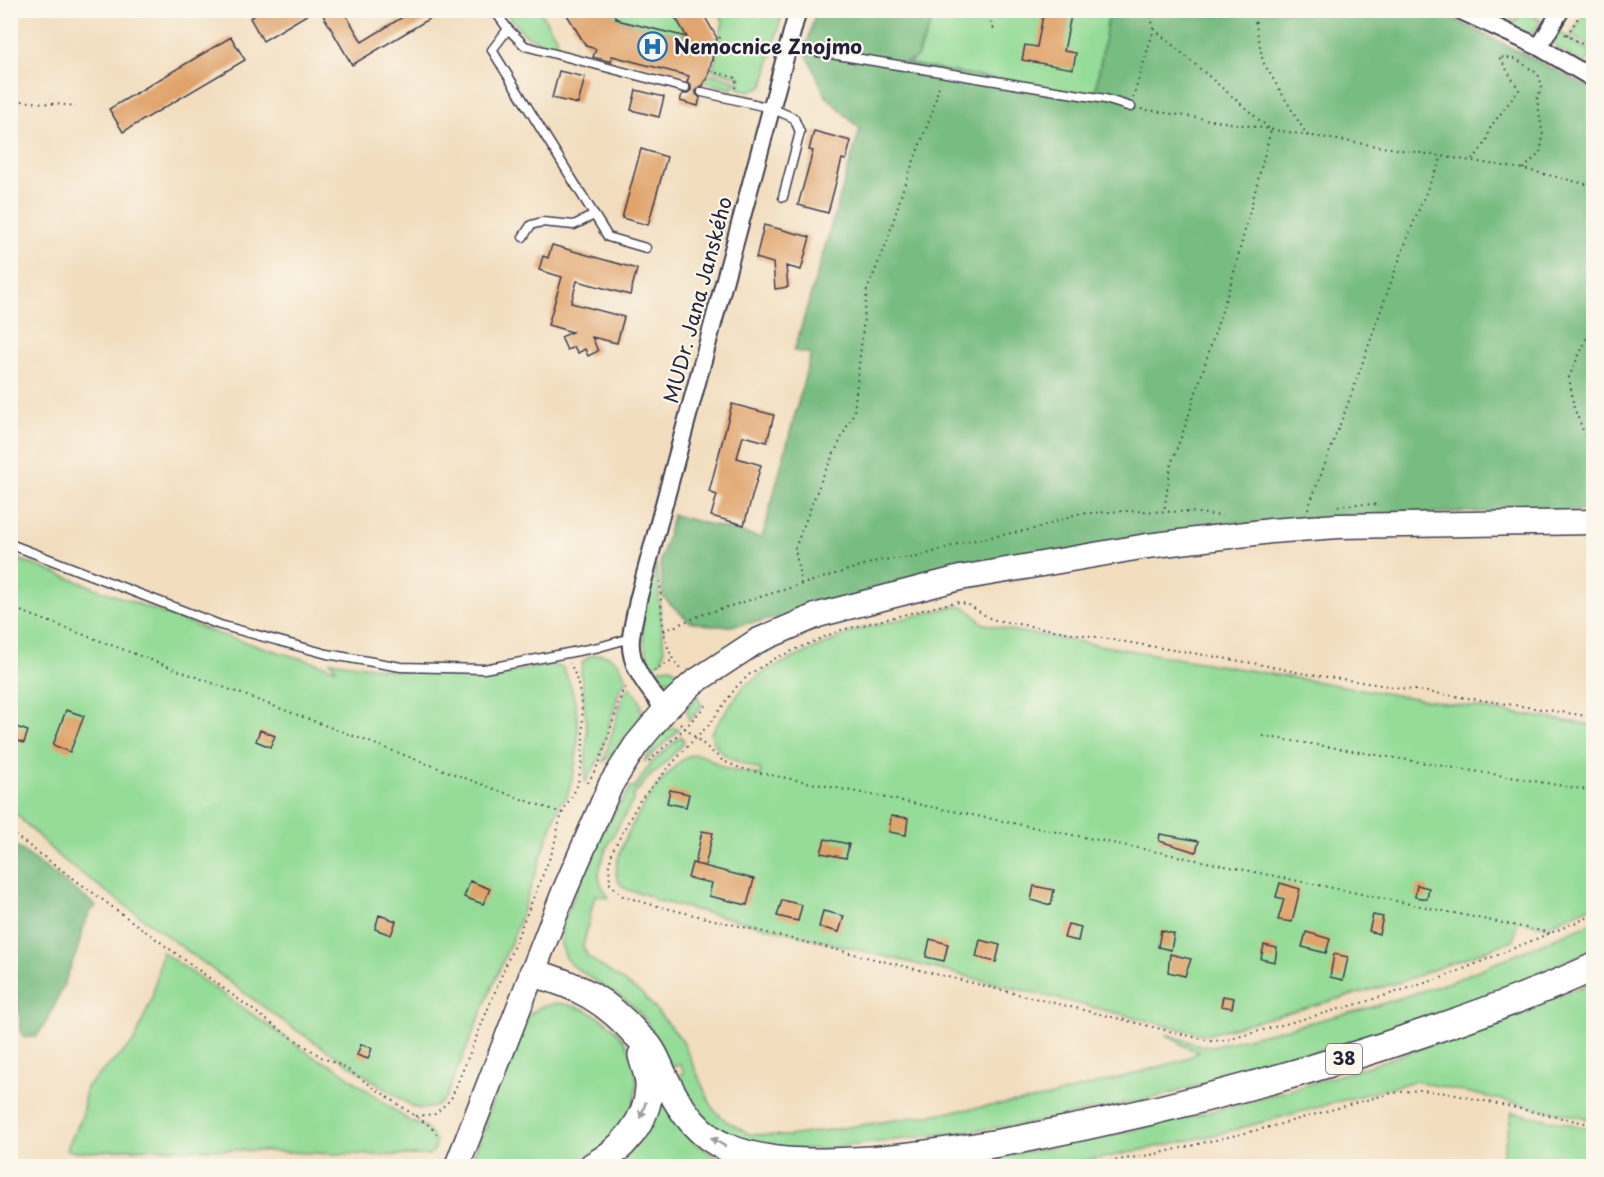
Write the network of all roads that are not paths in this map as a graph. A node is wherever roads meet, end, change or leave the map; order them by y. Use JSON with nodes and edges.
{"nodes":[{"id":1,"x":494,"y":10,"type":"edge"},
{"id":2,"x":798,"y":10,"type":"edge"},
{"id":3,"x":1459,"y":10,"type":"edge"},
{"id":4,"x":1562,"y":10,"type":"edge"},
{"id":5,"x":508,"y":29,"type":"junction"},
{"id":6,"x":788,"y":47,"type":"junction"},
{"id":7,"x":1539,"y":47,"type":"junction"},
{"id":8,"x":1593,"y":79,"type":"edge"},
{"id":9,"x":685,"y":88,"type":"dead end"},
{"id":10,"x":702,"y":92,"type":"dead end"},
{"id":11,"x":1131,"y":107,"type":"road end"},
{"id":12,"x":771,"y":108,"type":"junction"},
{"id":13,"x":783,"y":197,"type":"dead end"},
{"id":14,"x":594,"y":215,"type":"junction"},
{"id":15,"x":523,"y":237,"type":"dead end"},
{"id":16,"x":645,"y":248,"type":"dead end"},
{"id":17,"x":1593,"y":522,"type":"edge"},
{"id":18,"x":10,"y":544,"type":"edge"},
{"id":19,"x":631,"y":638,"type":"junction"},
{"id":20,"x":665,"y":710,"type":"junction"},
{"id":21,"x":1593,"y":967,"type":"edge"},
{"id":22,"x":533,"y":973,"type":"junction"},
{"id":23,"x":636,"y":1033,"type":"junction"},
{"id":24,"x":898,"y":1158,"type":"junction"},
{"id":25,"x":457,"y":1167,"type":"edge"},
{"id":26,"x":593,"y":1167,"type":"edge"},
{"id":27,"x":867,"y":1167,"type":"edge"}],
"edges":[{"from":1,"to":5,"type":"lane"},
{"from":2,"to":6,"type":"street","name":"MUDr. Jana Janského"},
{"from":3,"to":7,"type":"street"},
{"from":4,"to":7,"type":"street"},
{"from":5,"to":9,"type":"lane"},
{"from":5,"to":14,"type":"lane"},
{"from":6,"to":11,"type":"lane"},
{"from":6,"to":12,"type":"street","name":"MUDr. Jana Janského"},
{"from":7,"to":8,"type":"street"},
{"from":10,"to":12,"type":"lane"},
{"from":12,"to":13,"type":"lane"},
{"from":12,"to":19,"type":"street","name":"MUDr. Jana Janského"},
{"from":14,"to":15,"type":"lane"},
{"from":14,"to":16,"type":"lane"},
{"from":17,"to":20,"type":"main road"},
{"from":18,"to":19,"type":"lane"},
{"from":19,"to":20,"type":"street"},
{"from":20,"to":22,"type":"main road"},
{"from":21,"to":24,"type":"main road","number":"38"},
{"from":22,"to":23,"type":"main road"},
{"from":22,"to":25,"type":"main road"},
{"from":24,"to":23,"type":"main road","one_way":true},
{"from":23,"to":26,"type":"main road","one_way":true},
{"from":24,"to":27,"type":"main road","number":"38"}]}
